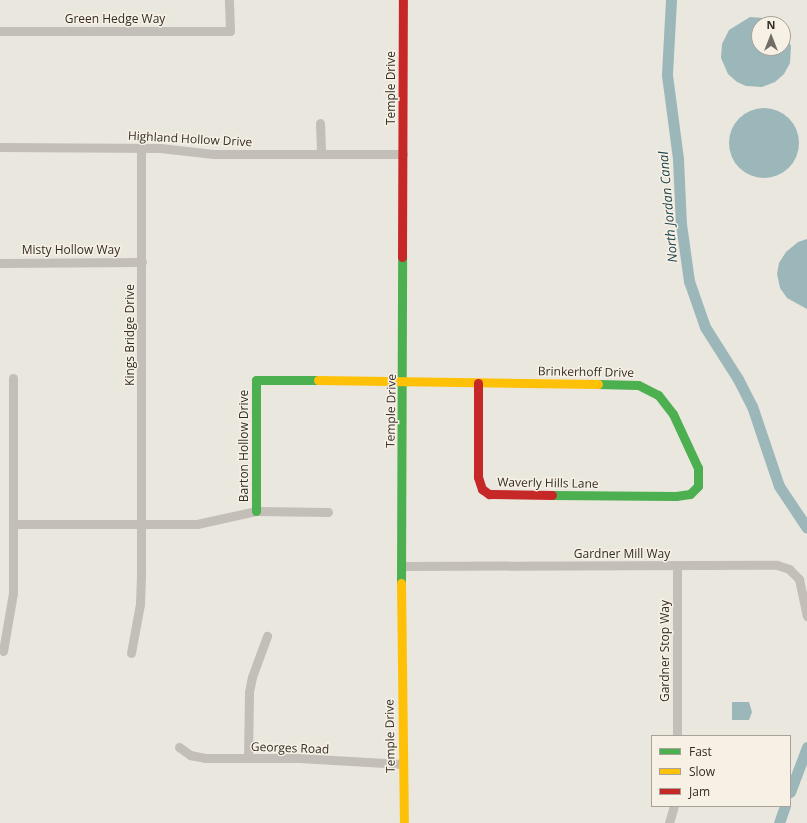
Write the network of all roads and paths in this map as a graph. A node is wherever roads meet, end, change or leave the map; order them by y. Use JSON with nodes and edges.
{"nodes":[{"id":1,"x":229,"y":0,"type":"edge"},
{"id":2,"x":403,"y":0,"type":"edge"},
{"id":3,"x":0,"y":31,"type":"edge"},
{"id":4,"x":320,"y":123,"type":"dead end"},
{"id":5,"x":0,"y":147,"type":"edge"},
{"id":6,"x":140,"y":147,"type":"junction"},
{"id":7,"x":321,"y":154,"type":"junction"},
{"id":8,"x":403,"y":154,"type":"junction"},
{"id":9,"x":142,"y":262,"type":"junction"},
{"id":10,"x":0,"y":263,"type":"edge"},
{"id":11,"x":13,"y":378,"type":"dead end"},
{"id":12,"x":404,"y":381,"type":"junction"},
{"id":13,"x":478,"y":383,"type":"junction"},
{"id":14,"x":696,"y":490,"type":"joint"},
{"id":15,"x":256,"y":511,"type":"junction"},
{"id":16,"x":328,"y":512,"type":"dead end"},
{"id":17,"x":142,"y":523,"type":"junction"},
{"id":18,"x":13,"y":524,"type":"junction"},
{"id":19,"x":401,"y":566,"type":"junction"},
{"id":20,"x":677,"y":566,"type":"junction"},
{"id":21,"x":807,"y":616,"type":"edge"},
{"id":22,"x":267,"y":636,"type":"dead end"},
{"id":23,"x":3,"y":652,"type":"dead end"},
{"id":24,"x":131,"y":653,"type":"dead end"},
{"id":25,"x":677,"y":735,"type":"edge"},
{"id":26,"x":179,"y":747,"type":"dead end"},
{"id":27,"x":248,"y":758,"type":"junction"},
{"id":28,"x":402,"y":764,"type":"junction"},
{"id":29,"x":674,"y":807,"type":"edge"},
{"id":30,"x":404,"y":823,"type":"edge"},
{"id":31,"x":669,"y":823,"type":"edge"}],
"edges":[{"from":1,"to":3,"type":"street","name":"Green Hedge Way"},
{"from":2,"to":8,"type":"street","name":"Temple Drive"},
{"from":4,"to":7,"type":"street"},
{"from":5,"to":6,"type":"street","name":"Highland Hollow Drive"},
{"from":6,"to":7,"type":"street","name":"Highland Hollow Drive"},
{"from":6,"to":9,"type":"street","name":"Kings Bridge Drive"},
{"from":7,"to":8,"type":"street","name":"Highland Hollow Drive"},
{"from":8,"to":12,"type":"street","name":"Temple Drive"},
{"from":9,"to":10,"type":"street","name":"Misty Hollow Way"},
{"from":9,"to":17,"type":"street","name":"Kings Bridge Drive"},
{"from":11,"to":18,"type":"street"},
{"from":12,"to":13,"type":"street","name":"Brinkerhoff Drive"},
{"from":12,"to":15,"type":"street","name":"Barton Hollow Drive"},
{"from":12,"to":19,"type":"street","name":"Temple Drive"},
{"from":13,"to":14,"type":"street","name":"Brinkerhoff Drive"},
{"from":13,"to":14,"type":"street","name":"Waverly Hills Lane"},
{"from":15,"to":16,"type":"street"},
{"from":15,"to":17,"type":"street","name":"Barton Hollow Drive"},
{"from":17,"to":18,"type":"street","name":"Barton Hollow Drive"},
{"from":17,"to":24,"type":"street","name":"Kings Bridge Drive"},
{"from":18,"to":23,"type":"street"},
{"from":19,"to":20,"type":"street","name":"Gardner Mill Way"},
{"from":19,"to":28,"type":"street","name":"Temple Drive"},
{"from":20,"to":21,"type":"street","name":"Gardner Mill Way"},
{"from":20,"to":25,"type":"street","name":"Gardner Stop Way"},
{"from":22,"to":27,"type":"street"},
{"from":26,"to":27,"type":"street","name":"Georges Road"},
{"from":27,"to":28,"type":"street","name":"Georges Road"},
{"from":28,"to":30,"type":"street","name":"Temple Drive"},
{"from":29,"to":31,"type":"street"}]}
